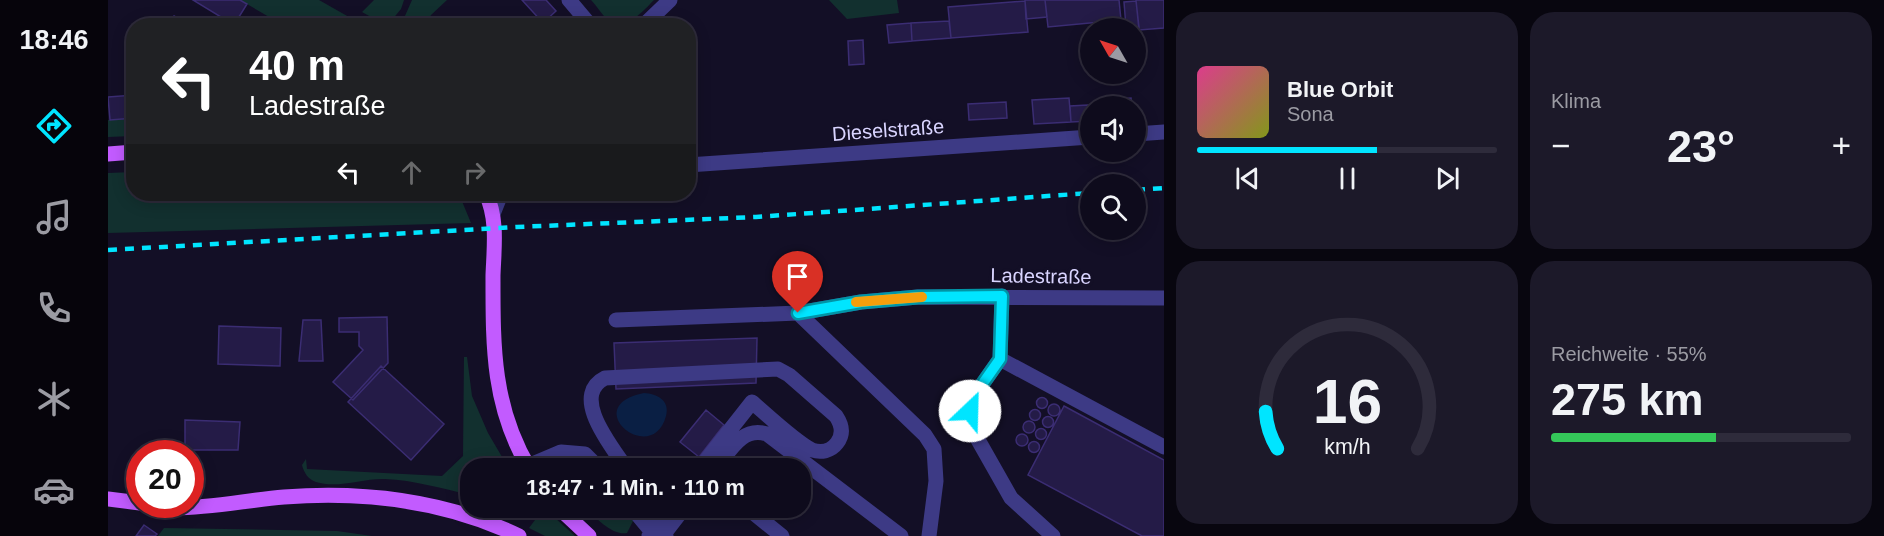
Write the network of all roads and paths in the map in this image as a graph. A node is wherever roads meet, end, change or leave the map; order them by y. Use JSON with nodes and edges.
{"nodes":[{"id":1,"x":569,"y":0,"type":"edge"},
{"id":2,"x":670,"y":0,"type":"edge"},
{"id":3,"x":584,"y":18,"type":"edge"},
{"id":4,"x":652,"y":18,"type":"edge"},
{"id":5,"x":1164,"y":132,"type":"edge"},
{"id":6,"x":1146,"y":133,"type":"edge"},
{"id":7,"x":1080,"y":138,"type":"edge"},
{"id":8,"x":126,"y":153,"type":"edge"},
{"id":9,"x":108,"y":154,"type":"edge"},
{"id":10,"x":696,"y":164,"type":"edge"},
{"id":11,"x":488,"y":201,"type":"edge"},
{"id":12,"x":499,"y":201,"type":"edge"},
{"id":13,"x":494,"y":218,"type":"junction"},
{"id":14,"x":1002,"y":296,"type":"junction"},
{"id":15,"x":1164,"y":298,"type":"edge"},
{"id":16,"x":798,"y":313,"type":"junction"},
{"id":17,"x":616,"y":320,"type":"dead end"},
{"id":18,"x":1000,"y":359,"type":"junction"},
{"id":19,"x":1164,"y":447,"type":"edge"},
{"id":20,"x":524,"y":458,"type":"edge"},
{"id":21,"x":548,"y":458,"type":"edge"},
{"id":22,"x":589,"y":458,"type":"edge"},
{"id":23,"x":620,"y":458,"type":"edge"},
{"id":24,"x":708,"y":458,"type":"edge"},
{"id":25,"x":724,"y":458,"type":"edge"},
{"id":26,"x":799,"y":458,"type":"edge"},
{"id":27,"x":811,"y":467,"type":"edge"},
{"id":28,"x":108,"y":499,"type":"edge"},
{"id":29,"x":126,"y":502,"type":"edge"},
{"id":30,"x":204,"y":505,"type":"edge"},
{"id":31,"x":460,"y":513,"type":"edge"},
{"id":32,"x":474,"y":518,"type":"edge"},
{"id":33,"x":570,"y":518,"type":"edge"},
{"id":34,"x":642,"y":518,"type":"edge"},
{"id":35,"x":651,"y":518,"type":"edge"},
{"id":36,"x":665,"y":518,"type":"edge"},
{"id":37,"x":674,"y":518,"type":"edge"},
{"id":38,"x":760,"y":518,"type":"edge"},
{"id":39,"x":658,"y":534,"type":"edge"},
{"id":40,"x":519,"y":536,"type":"edge"},
{"id":41,"x":590,"y":536,"type":"edge"},
{"id":42,"x":782,"y":536,"type":"edge"},
{"id":43,"x":901,"y":536,"type":"edge"},
{"id":44,"x":929,"y":536,"type":"edge"},
{"id":45,"x":1053,"y":536,"type":"edge"}],
"edges":[{"from":1,"to":3,"type":"street"},
{"from":2,"to":4,"type":"street"},
{"from":5,"to":6,"type":"street"},
{"from":7,"to":10,"type":"street","name":"Dieselstraße"},
{"from":8,"to":9,"type":"main road"},
{"from":11,"to":13,"type":"main road"},
{"from":12,"to":13,"type":"street"},
{"from":13,"to":20,"type":"main road"},
{"from":14,"to":15,"type":"street","name":"Ladestraße"},
{"from":14,"to":16,"type":"street","name":"Ladestraße"},
{"from":14,"to":18,"type":"street"},
{"from":16,"to":17,"type":"street","name":"Ladestraße"},
{"from":16,"to":44,"type":"street"},
{"from":18,"to":19,"type":"street"},
{"from":18,"to":45,"type":"street"},
{"from":21,"to":22,"type":"street"},
{"from":23,"to":24,"type":"street"},
{"from":25,"to":26,"type":"street"},
{"from":27,"to":43,"type":"street"},
{"from":28,"to":29,"type":"main road"},
{"from":30,"to":31,"type":"main road"},
{"from":32,"to":40,"type":"main road"},
{"from":33,"to":41,"type":"main road"},
{"from":34,"to":39,"type":"street"},
{"from":35,"to":39,"type":"street"},
{"from":36,"to":39,"type":"street"},
{"from":37,"to":39,"type":"street"},
{"from":38,"to":42,"type":"street"}]}
